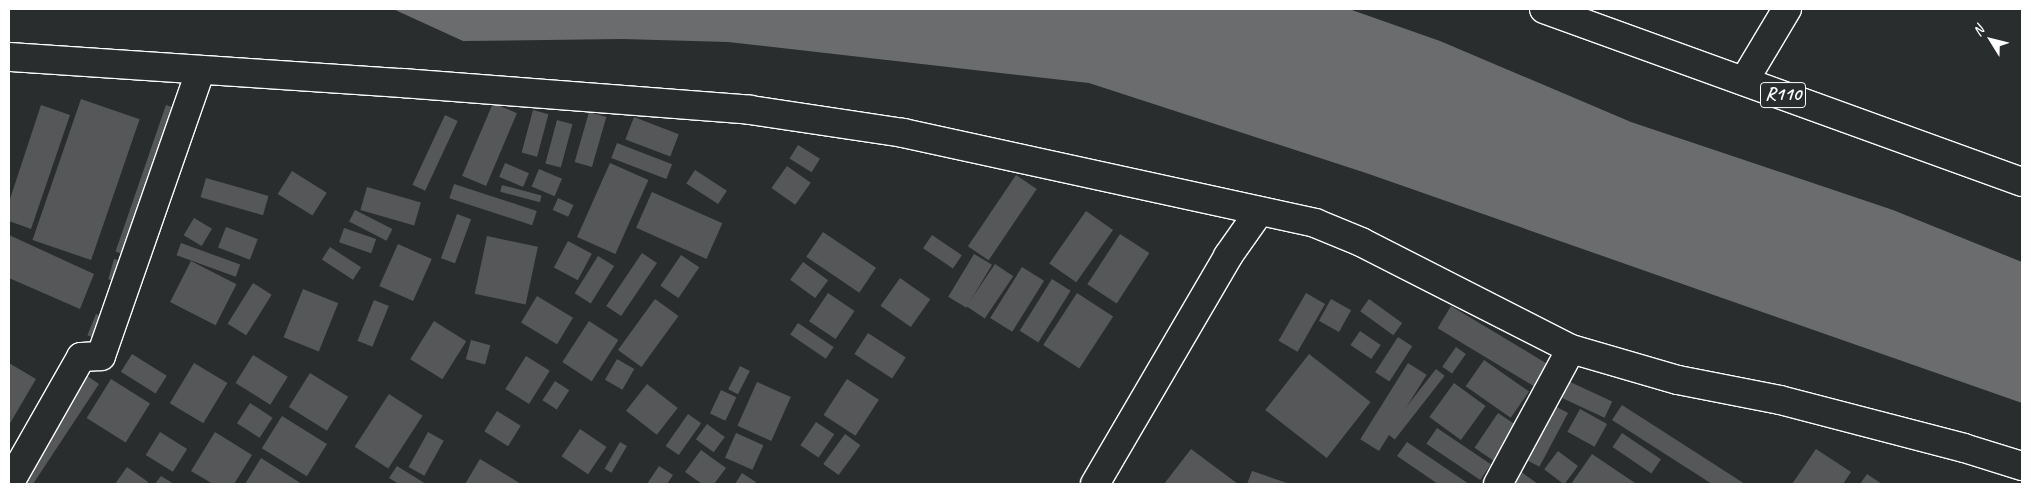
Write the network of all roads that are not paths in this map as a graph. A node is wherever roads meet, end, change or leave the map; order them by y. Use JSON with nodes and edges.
{"nodes":[{"id":1,"x":1544,"y":9,"type":"edge"},
{"id":2,"x":1787,"y":9,"type":"edge"},
{"id":3,"x":9,"y":57,"type":"edge"},
{"id":4,"x":200,"y":71,"type":"junction"},
{"id":5,"x":1744,"y":81,"type":"junction"},
{"id":6,"x":2022,"y":182,"type":"edge"},
{"id":7,"x":1259,"y":212,"type":"junction"},
{"id":8,"x":1571,"y":349,"type":"junction"},
{"id":9,"x":2022,"y":466,"type":"edge"},
{"id":10,"x":9,"y":484,"type":"edge"},
{"id":11,"x":1095,"y":484,"type":"edge"},
{"id":12,"x":1498,"y":484,"type":"edge"}],
"edges":[{"from":1,"to":5,"type":"street","number":"R110"},
{"from":2,"to":5,"type":"street"},
{"from":3,"to":4,"type":"street"},
{"from":4,"to":7,"type":"street"},
{"from":4,"to":10,"type":"street"},
{"from":5,"to":6,"type":"street","number":"R110"},
{"from":7,"to":8,"type":"street"},
{"from":7,"to":11,"type":"street"},
{"from":8,"to":9,"type":"street"},
{"from":8,"to":12,"type":"street"}]}
